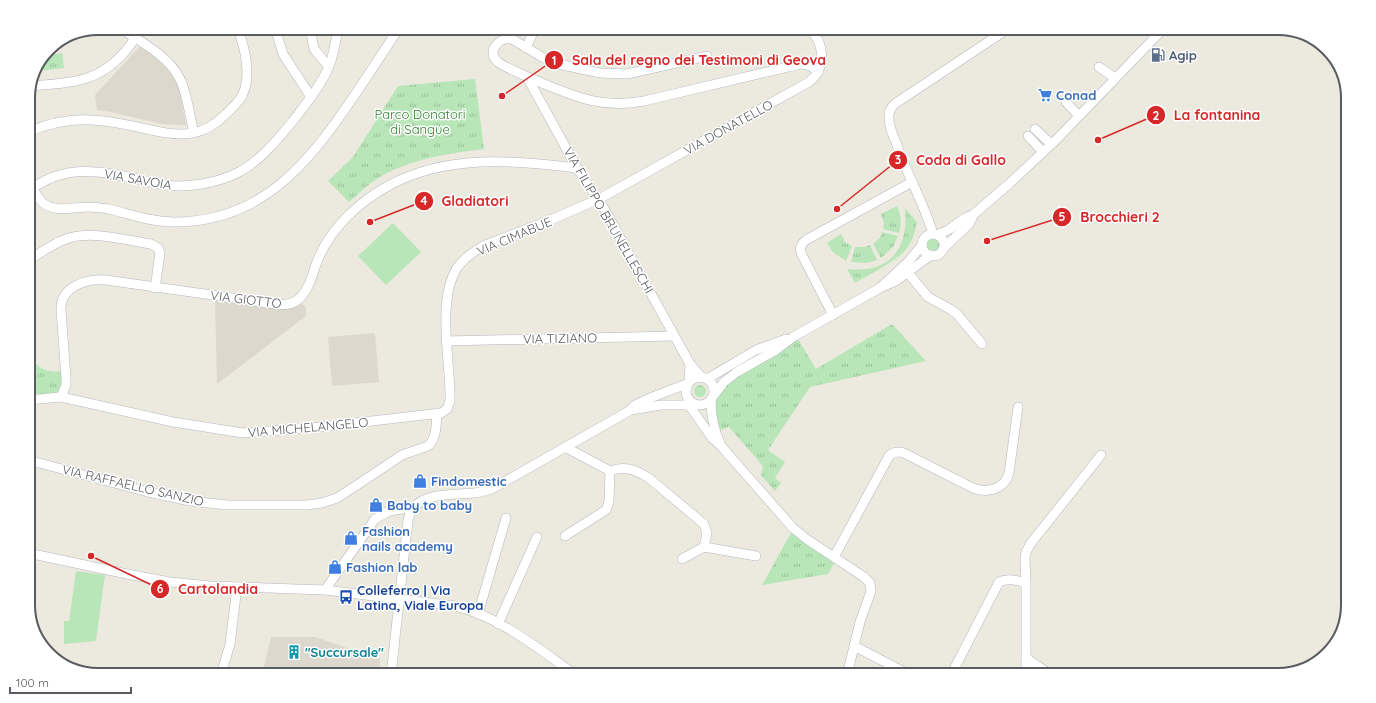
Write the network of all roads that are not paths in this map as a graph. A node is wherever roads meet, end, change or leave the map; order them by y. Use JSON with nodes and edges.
{"nodes":[{"id":1,"x":130,"y":35,"type":"edge"},
{"id":2,"x":136,"y":35,"type":"edge"},
{"id":3,"x":240,"y":35,"type":"edge"},
{"id":4,"x":277,"y":35,"type":"edge"},
{"id":5,"x":311,"y":35,"type":"edge"},
{"id":6,"x":337,"y":35,"type":"edge"},
{"id":7,"x":394,"y":35,"type":"edge"},
{"id":8,"x":532,"y":35,"type":"edge"},
{"id":9,"x":814,"y":35,"type":"edge"},
{"id":10,"x":999,"y":35,"type":"edge"},
{"id":11,"x":1155,"y":35,"type":"edge"},
{"id":12,"x":135,"y":38,"type":"junction"},
{"id":13,"x":526,"y":48,"type":"junction"},
{"id":14,"x":707,"y":56,"type":"dead end"},
{"id":15,"x":329,"y":67,"type":"junction"},
{"id":16,"x":1099,"y":67,"type":"dead end"},
{"id":17,"x":818,"y":72,"type":"junction"},
{"id":18,"x":527,"y":77,"type":"junction"},
{"id":19,"x":1116,"y":78,"type":"junction"},
{"id":20,"x":36,"y":85,"type":"edge"},
{"id":21,"x":310,"y":97,"type":"junction"},
{"id":22,"x":1066,"y":102,"type":"dead end"},
{"id":23,"x":1078,"y":116,"type":"junction"},
{"id":24,"x":1036,"y":129,"type":"dead end"},
{"id":25,"x":35,"y":130,"type":"edge"},
{"id":26,"x":194,"y":133,"type":"junction"},
{"id":27,"x":1028,"y":136,"type":"dead end"},
{"id":28,"x":1051,"y":144,"type":"junction"},
{"id":29,"x":1043,"y":152,"type":"junction"},
{"id":30,"x":578,"y":168,"type":"junction"},
{"id":31,"x":912,"y":182,"type":"junction"},
{"id":32,"x":35,"y":187,"type":"edge"},
{"id":33,"x":35,"y":195,"type":"edge"},
{"id":34,"x":599,"y":199,"type":"junction"},
{"id":35,"x":974,"y":214,"type":"junction"},
{"id":36,"x":935,"y":234,"type":"junction"},
{"id":37,"x":922,"y":245,"type":"junction"},
{"id":38,"x":944,"y":248,"type":"junction"},
{"id":39,"x":931,"y":255,"type":"junction"},
{"id":40,"x":35,"y":256,"type":"edge"},
{"id":41,"x":908,"y":273,"type":"junction"},
{"id":42,"x":155,"y":288,"type":"junction"},
{"id":43,"x":880,"y":288,"type":"junction"},
{"id":44,"x":833,"y":315,"type":"junction"},
{"id":45,"x":674,"y":336,"type":"junction"},
{"id":46,"x":793,"y":337,"type":"junction"},
{"id":47,"x":446,"y":341,"type":"junction"},
{"id":48,"x":982,"y":344,"type":"dead end"},
{"id":49,"x":690,"y":364,"type":"junction"},
{"id":50,"x":704,"y":378,"type":"junction"},
{"id":51,"x":689,"y":383,"type":"junction"},
{"id":52,"x":61,"y":397,"type":"junction"},
{"id":53,"x":712,"y":397,"type":"junction"},
{"id":54,"x":35,"y":399,"type":"edge"},
{"id":55,"x":690,"y":404,"type":"junction"},
{"id":56,"x":1018,"y":407,"type":"dead end"},
{"id":57,"x":629,"y":411,"type":"junction"},
{"id":58,"x":437,"y":413,"type":"junction"},
{"id":59,"x":721,"y":446,"type":"junction"},
{"id":60,"x":565,"y":447,"type":"junction"},
{"id":61,"x":1101,"y":455,"type":"dead end"},
{"id":62,"x":35,"y":462,"type":"edge"},
{"id":63,"x":610,"y":471,"type":"junction"},
{"id":64,"x":414,"y":507,"type":"junction"},
{"id":65,"x":506,"y":518,"type":"dead end"},
{"id":66,"x":565,"y":536,"type":"dead end"},
{"id":67,"x":537,"y":537,"type":"dead end"},
{"id":68,"x":704,"y":546,"type":"junction"},
{"id":69,"x":35,"y":554,"type":"edge"},
{"id":70,"x":756,"y":556,"type":"dead end"},
{"id":71,"x":834,"y":557,"type":"junction"},
{"id":72,"x":682,"y":560,"type":"dead end"},
{"id":73,"x":1026,"y":583,"type":"junction"},
{"id":74,"x":237,"y":587,"type":"junction"},
{"id":75,"x":325,"y":590,"type":"junction"},
{"id":76,"x":399,"y":599,"type":"junction"},
{"id":77,"x":478,"y":614,"type":"junction"},
{"id":78,"x":498,"y":624,"type":"junction"},
{"id":79,"x":854,"y":646,"type":"junction"},
{"id":80,"x":1026,"y":658,"type":"junction"},
{"id":81,"x":223,"y":668,"type":"edge"},
{"id":82,"x":392,"y":668,"type":"edge"},
{"id":83,"x":566,"y":668,"type":"edge"},
{"id":84,"x":849,"y":668,"type":"edge"},
{"id":85,"x":896,"y":668,"type":"edge"},
{"id":86,"x":955,"y":668,"type":"edge"},
{"id":87,"x":1026,"y":668,"type":"edge"},
{"id":88,"x":1041,"y":668,"type":"edge"}],
"edges":[{"from":1,"to":12,"type":"street"},
{"from":2,"to":12,"type":"street"},
{"from":3,"to":26,"type":"street"},
{"from":4,"to":21,"type":"street"},
{"from":5,"to":15,"type":"street"},
{"from":6,"to":15,"type":"street","name":"VIA SAVOIA"},
{"from":7,"to":33,"type":"street"},
{"from":8,"to":13,"type":"street"},
{"from":9,"to":17,"type":"street"},
{"from":10,"to":31,"type":"street"},
{"from":11,"to":19,"type":"street"},
{"from":12,"to":20,"type":"street"},
{"from":12,"to":26,"type":"street"},
{"from":13,"to":14,"type":"street"},
{"from":13,"to":18,"type":"street"},
{"from":15,"to":21,"type":"street","name":"VIA SAVOIA"},
{"from":16,"to":19,"type":"street"},
{"from":17,"to":18,"type":"street"},
{"from":17,"to":34,"type":"street","name":"VIA DONATELLO"},
{"from":18,"to":30,"type":"street","name":"VIA FILIPPO BRUNELLESCHI"},
{"from":19,"to":23,"type":"street"},
{"from":21,"to":32,"type":"street","name":"VIA SAVOIA"},
{"from":22,"to":23,"type":"street"},
{"from":23,"to":28,"type":"street"},
{"from":24,"to":28,"type":"street"},
{"from":25,"to":26,"type":"street"},
{"from":27,"to":29,"type":"street"},
{"from":28,"to":29,"type":"street"},
{"from":29,"to":35,"type":"street"},
{"from":30,"to":34,"type":"street","name":"VIA FILIPPO BRUNELLESCHI"},
{"from":30,"to":42,"type":"street","name":"VIA GIOTTO"},
{"from":31,"to":36,"type":"street"},
{"from":31,"to":44,"type":"street"},
{"from":34,"to":45,"type":"street","name":"VIA FILIPPO BRUNELLESCHI"},
{"from":34,"to":47,"type":"street","name":"VIA CIMABUE"},
{"from":35,"to":36,"type":"street"},
{"from":35,"to":38,"type":"street"},
{"from":36,"to":37,"type":"street"},
{"from":36,"to":38,"type":"street"},
{"from":37,"to":39,"type":"street"},
{"from":37,"to":43,"type":"street"},
{"from":38,"to":39,"type":"street"},
{"from":39,"to":41,"type":"street"},
{"from":40,"to":42,"type":"street"},
{"from":41,"to":43,"type":"street"},
{"from":41,"to":48,"type":"street"},
{"from":42,"to":52,"type":"street","name":"VIA GIOTTO"},
{"from":43,"to":44,"type":"street"},
{"from":44,"to":46,"type":"street"},
{"from":45,"to":47,"type":"street","name":"VIA TIZIANO"},
{"from":45,"to":49,"type":"street","name":"VIA FILIPPO BRUNELLESCHI"},
{"from":46,"to":50,"type":"street"},
{"from":46,"to":53,"type":"street"},
{"from":47,"to":58,"type":"street","name":"VIA CIMABUE"},
{"from":49,"to":50,"type":"street","name":"VIA FILIPPO BRUNELLESCHI"},
{"from":49,"to":51,"type":"street"},
{"from":50,"to":51,"type":"street"},
{"from":50,"to":53,"type":"street"},
{"from":51,"to":55,"type":"street"},
{"from":51,"to":57,"type":"street"},
{"from":52,"to":54,"type":"street"},
{"from":52,"to":58,"type":"street","name":"VIA MICHELANGELO"},
{"from":53,"to":55,"type":"street"},
{"from":53,"to":59,"type":"street"},
{"from":55,"to":57,"type":"street"},
{"from":55,"to":59,"type":"street"},
{"from":56,"to":71,"type":"street"},
{"from":57,"to":60,"type":"street"},
{"from":58,"to":62,"type":"street","name":"VIA RAFFAELLO SANZIO"},
{"from":59,"to":71,"type":"street"},
{"from":60,"to":63,"type":"street"},
{"from":60,"to":64,"type":"street"},
{"from":61,"to":73,"type":"street"},
{"from":63,"to":66,"type":"street"},
{"from":63,"to":68,"type":"street"},
{"from":64,"to":75,"type":"street"},
{"from":64,"to":76,"type":"street"},
{"from":65,"to":77,"type":"street"},
{"from":67,"to":78,"type":"street"},
{"from":68,"to":70,"type":"street"},
{"from":68,"to":72,"type":"street"},
{"from":69,"to":74,"type":"street"},
{"from":71,"to":79,"type":"street"},
{"from":73,"to":80,"type":"street"},
{"from":73,"to":86,"type":"street"},
{"from":74,"to":75,"type":"street"},
{"from":74,"to":81,"type":"street"},
{"from":75,"to":76,"type":"street"},
{"from":76,"to":77,"type":"street"},
{"from":76,"to":82,"type":"street"},
{"from":77,"to":78,"type":"street"},
{"from":78,"to":83,"type":"street"},
{"from":79,"to":84,"type":"street"},
{"from":79,"to":85,"type":"street"},
{"from":80,"to":87,"type":"street"},
{"from":80,"to":88,"type":"street"}]}
